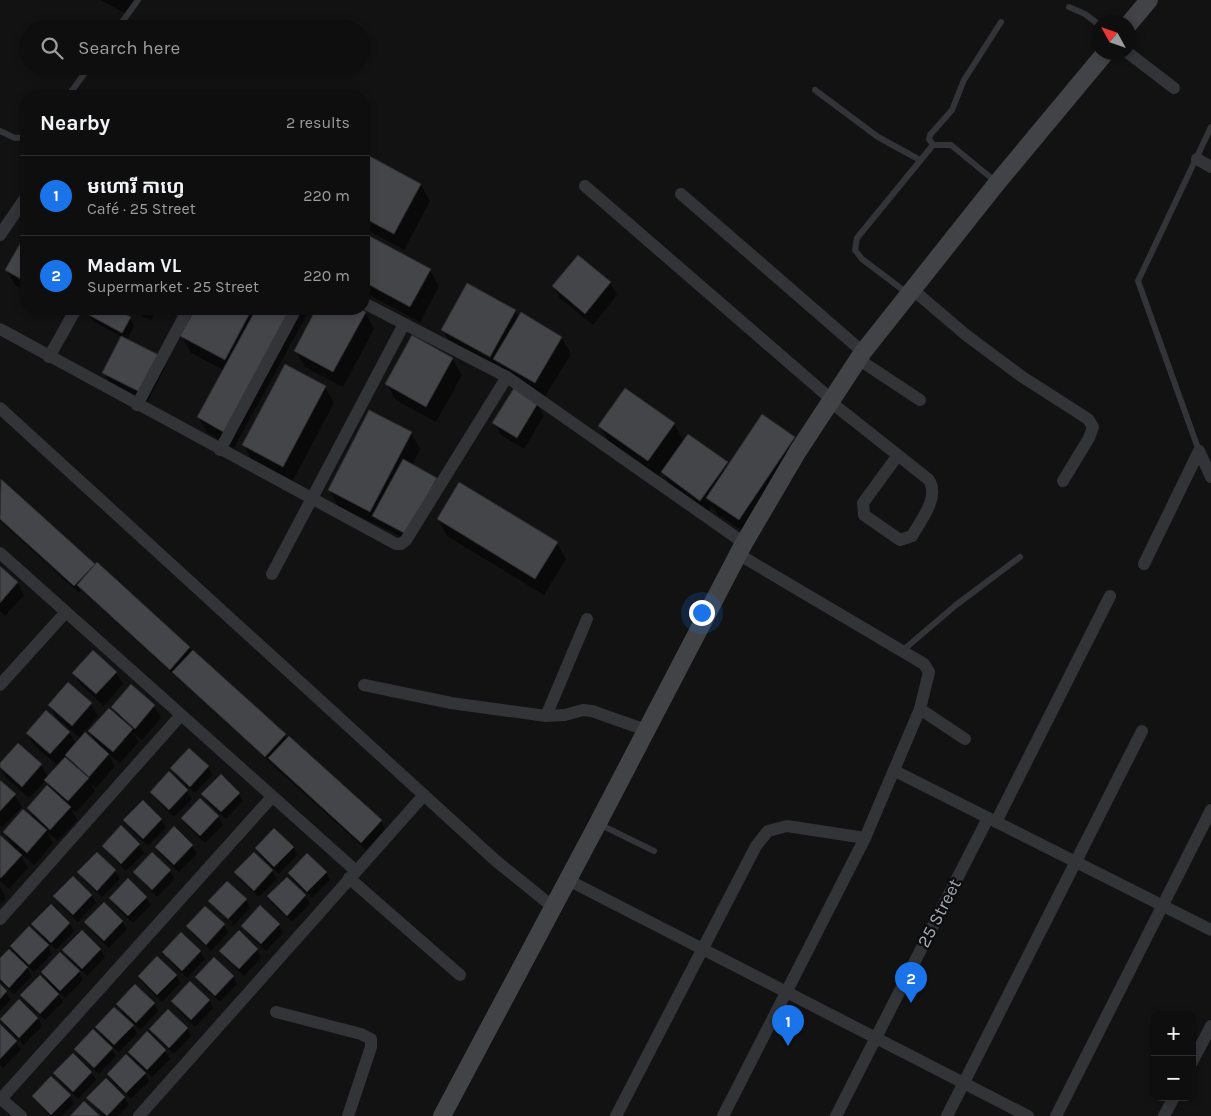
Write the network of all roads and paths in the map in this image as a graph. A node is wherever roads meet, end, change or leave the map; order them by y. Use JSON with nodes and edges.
{"nodes":[{"id":1,"x":138,"y":0,"type":"edge"},
{"id":2,"x":1149,"y":0,"type":"edge"},
{"id":3,"x":1069,"y":7,"type":"dead end"},
{"id":4,"x":1136,"y":15,"type":"edge"},
{"id":5,"x":1091,"y":19,"type":"edge"},
{"id":6,"x":124,"y":20,"type":"edge"},
{"id":7,"x":1001,"y":22,"type":"dead end"},
{"id":8,"x":1136,"y":59,"type":"edge"},
{"id":9,"x":1099,"y":60,"type":"edge"},
{"id":10,"x":83,"y":75,"type":"edge"},
{"id":11,"x":1174,"y":88,"type":"dead end"},
{"id":12,"x":72,"y":90,"type":"edge"},
{"id":13,"x":815,"y":90,"type":"dead end"},
{"id":14,"x":1211,"y":127,"type":"edge"},
{"id":15,"x":0,"y":131,"type":"edge"},
{"id":16,"x":20,"y":138,"type":"edge"},
{"id":17,"x":933,"y":145,"type":"junction"},
{"id":18,"x":1197,"y":159,"type":"junction"},
{"id":19,"x":920,"y":160,"type":"junction"},
{"id":20,"x":1211,"y":167,"type":"edge"},
{"id":21,"x":997,"y":183,"type":"junction"},
{"id":22,"x":585,"y":186,"type":"dead end"},
{"id":23,"x":681,"y":194,"type":"dead end"},
{"id":24,"x":20,"y":206,"type":"edge"},
{"id":25,"x":0,"y":234,"type":"edge"},
{"id":26,"x":910,"y":291,"type":"junction"},
{"id":27,"x":370,"y":306,"type":"edge"},
{"id":28,"x":73,"y":315,"type":"edge"},
{"id":29,"x":185,"y":315,"type":"edge"},
{"id":30,"x":293,"y":315,"type":"edge"},
{"id":31,"x":404,"y":324,"type":"junction"},
{"id":32,"x":0,"y":329,"type":"edge"},
{"id":33,"x":861,"y":355,"type":"junction"},
{"id":34,"x":49,"y":358,"type":"junction"},
{"id":35,"x":508,"y":377,"type":"junction"},
{"id":36,"x":831,"y":400,"type":"junction"},
{"id":37,"x":920,"y":400,"type":"dead end"},
{"id":38,"x":137,"y":405,"type":"junction"},
{"id":39,"x":0,"y":408,"type":"edge"},
{"id":40,"x":220,"y":450,"type":"junction"},
{"id":41,"x":1199,"y":451,"type":"junction"},
{"id":42,"x":898,"y":455,"type":"junction"},
{"id":43,"x":1211,"y":477,"type":"edge"},
{"id":44,"x":1063,"y":481,"type":"dead end"},
{"id":45,"x":312,"y":499,"type":"junction"},
{"id":46,"x":741,"y":548,"type":"junction"},
{"id":47,"x":0,"y":553,"type":"edge"},
{"id":48,"x":1020,"y":557,"type":"dead end"},
{"id":49,"x":1144,"y":564,"type":"dead end"},
{"id":50,"x":272,"y":574,"type":"dead end"},
{"id":51,"x":1110,"y":596,"type":"dead end"},
{"id":52,"x":66,"y":612,"type":"junction"},
{"id":53,"x":587,"y":619,"type":"dead end"},
{"id":54,"x":902,"y":650,"type":"junction"},
{"id":55,"x":0,"y":685,"type":"edge"},
{"id":56,"x":364,"y":685,"type":"dead end"},
{"id":57,"x":920,"y":709,"type":"junction"},
{"id":58,"x":181,"y":715,"type":"junction"},
{"id":59,"x":546,"y":716,"type":"junction"},
{"id":60,"x":646,"y":730,"type":"junction"},
{"id":61,"x":1142,"y":731,"type":"dead end"},
{"id":62,"x":965,"y":739,"type":"dead end"},
{"id":63,"x":895,"y":771,"type":"junction"},
{"id":64,"x":424,"y":795,"type":"junction"},
{"id":65,"x":272,"y":797,"type":"junction"},
{"id":66,"x":1211,"y":810,"type":"edge"},
{"id":67,"x":992,"y":820,"type":"junction"},
{"id":68,"x":598,"y":823,"type":"junction"},
{"id":69,"x":865,"y":838,"type":"junction"},
{"id":70,"x":654,"y":851,"type":"dead end"},
{"id":71,"x":1076,"y":862,"type":"junction"},
{"id":72,"x":353,"y":875,"type":"junction"},
{"id":73,"x":568,"y":880,"type":"junction"},
{"id":74,"x":1162,"y":906,"type":"junction"},
{"id":75,"x":553,"y":907,"type":"junction"},
{"id":76,"x":0,"y":918,"type":"edge"},
{"id":77,"x":1211,"y":930,"type":"edge"},
{"id":78,"x":702,"y":949,"type":"junction"},
{"id":79,"x":460,"y":975,"type":"dead end"},
{"id":80,"x":787,"y":992,"type":"junction"},
{"id":81,"x":276,"y":1012,"type":"dead end"},
{"id":82,"x":1211,"y":1026,"type":"edge"},
{"id":83,"x":875,"y":1039,"type":"junction"},
{"id":84,"x":1195,"y":1056,"type":"edge"},
{"id":85,"x":963,"y":1084,"type":"junction"},
{"id":86,"x":0,"y":1099,"type":"edge"},
{"id":87,"x":1172,"y":1101,"type":"edge"},
{"id":88,"x":21,"y":1116,"type":"edge"},
{"id":89,"x":139,"y":1116,"type":"edge"},
{"id":90,"x":348,"y":1116,"type":"edge"},
{"id":91,"x":442,"y":1116,"type":"edge"},
{"id":92,"x":616,"y":1116,"type":"edge"},
{"id":93,"x":722,"y":1116,"type":"edge"},
{"id":94,"x":836,"y":1116,"type":"edge"},
{"id":95,"x":947,"y":1116,"type":"edge"},
{"id":96,"x":1028,"y":1116,"type":"edge"},
{"id":97,"x":1056,"y":1116,"type":"edge"},
{"id":98,"x":1164,"y":1116,"type":"edge"}],
"edges":[{"from":1,"to":6,"type":"lane"},
{"from":2,"to":4,"type":"street"},
{"from":3,"to":5,"type":"lane"},
{"from":7,"to":17,"type":"lane"},
{"from":8,"to":11,"type":"street"},
{"from":9,"to":21,"type":"street"},
{"from":10,"to":12,"type":"lane"},
{"from":13,"to":19,"type":"lane"},
{"from":14,"to":18,"type":"lane"},
{"from":15,"to":16,"type":"lane"},
{"from":17,"to":19,"type":"lane"},
{"from":17,"to":21,"type":"lane"},
{"from":18,"to":20,"type":"street"},
{"from":18,"to":41,"type":"lane"},
{"from":19,"to":26,"type":"lane"},
{"from":21,"to":26,"type":"street"},
{"from":22,"to":36,"type":"street"},
{"from":23,"to":33,"type":"street"},
{"from":24,"to":25,"type":"street"},
{"from":26,"to":33,"type":"street"},
{"from":26,"to":44,"type":"street"},
{"from":27,"to":31,"type":"street"},
{"from":28,"to":34,"type":"street"},
{"from":29,"to":38,"type":"street"},
{"from":30,"to":40,"type":"street"},
{"from":31,"to":35,"type":"street"},
{"from":31,"to":45,"type":"street"},
{"from":32,"to":34,"type":"street"},
{"from":33,"to":36,"type":"street"},
{"from":33,"to":37,"type":"street"},
{"from":34,"to":38,"type":"street"},
{"from":35,"to":45,"type":"street"},
{"from":35,"to":46,"type":"street"},
{"from":36,"to":42,"type":"street"},
{"from":36,"to":46,"type":"street"},
{"from":38,"to":40,"type":"street"},
{"from":39,"to":64,"type":"street"},
{"from":40,"to":45,"type":"street"},
{"from":41,"to":43,"type":"street"},
{"from":41,"to":49,"type":"street"},
{"from":42,"to":42,"type":"street"},
{"from":45,"to":50,"type":"street"},
{"from":46,"to":54,"type":"street"},
{"from":46,"to":60,"type":"street"},
{"from":47,"to":52,"type":"street"},
{"from":48,"to":54,"type":"lane"},
{"from":51,"to":67,"type":"street","name":"25 Street"},
{"from":52,"to":55,"type":"street"},
{"from":52,"to":58,"type":"street"},
{"from":53,"to":59,"type":"street"},
{"from":54,"to":57,"type":"street"},
{"from":56,"to":59,"type":"street"},
{"from":57,"to":62,"type":"street"},
{"from":57,"to":63,"type":"street"},
{"from":58,"to":65,"type":"street"},
{"from":58,"to":76,"type":"street"},
{"from":59,"to":60,"type":"street"},
{"from":60,"to":68,"type":"street"},
{"from":61,"to":71,"type":"street"},
{"from":63,"to":67,"type":"street"},
{"from":63,"to":69,"type":"street"},
{"from":64,"to":72,"type":"street"},
{"from":64,"to":75,"type":"street"},
{"from":65,"to":72,"type":"street"},
{"from":65,"to":86,"type":"street"},
{"from":66,"to":74,"type":"street"},
{"from":67,"to":71,"type":"street"},
{"from":67,"to":83,"type":"street","name":"25 Street"},
{"from":68,"to":70,"type":"lane"},
{"from":68,"to":73,"type":"street"},
{"from":69,"to":78,"type":"street"},
{"from":69,"to":80,"type":"street"},
{"from":71,"to":74,"type":"street"},
{"from":71,"to":85,"type":"street"},
{"from":72,"to":79,"type":"street"},
{"from":72,"to":89,"type":"street"},
{"from":73,"to":75,"type":"street"},
{"from":73,"to":78,"type":"street"},
{"from":74,"to":77,"type":"street"},
{"from":74,"to":97,"type":"street"},
{"from":75,"to":91,"type":"street"},
{"from":78,"to":80,"type":"street"},
{"from":78,"to":92,"type":"street"},
{"from":80,"to":83,"type":"street"},
{"from":80,"to":93,"type":"street"},
{"from":81,"to":90,"type":"street"},
{"from":82,"to":84,"type":"street"},
{"from":83,"to":85,"type":"street"},
{"from":83,"to":94,"type":"street","name":"25 Street"},
{"from":85,"to":95,"type":"street"},
{"from":85,"to":96,"type":"street"},
{"from":86,"to":88,"type":"street"},
{"from":87,"to":98,"type":"street"}]}
